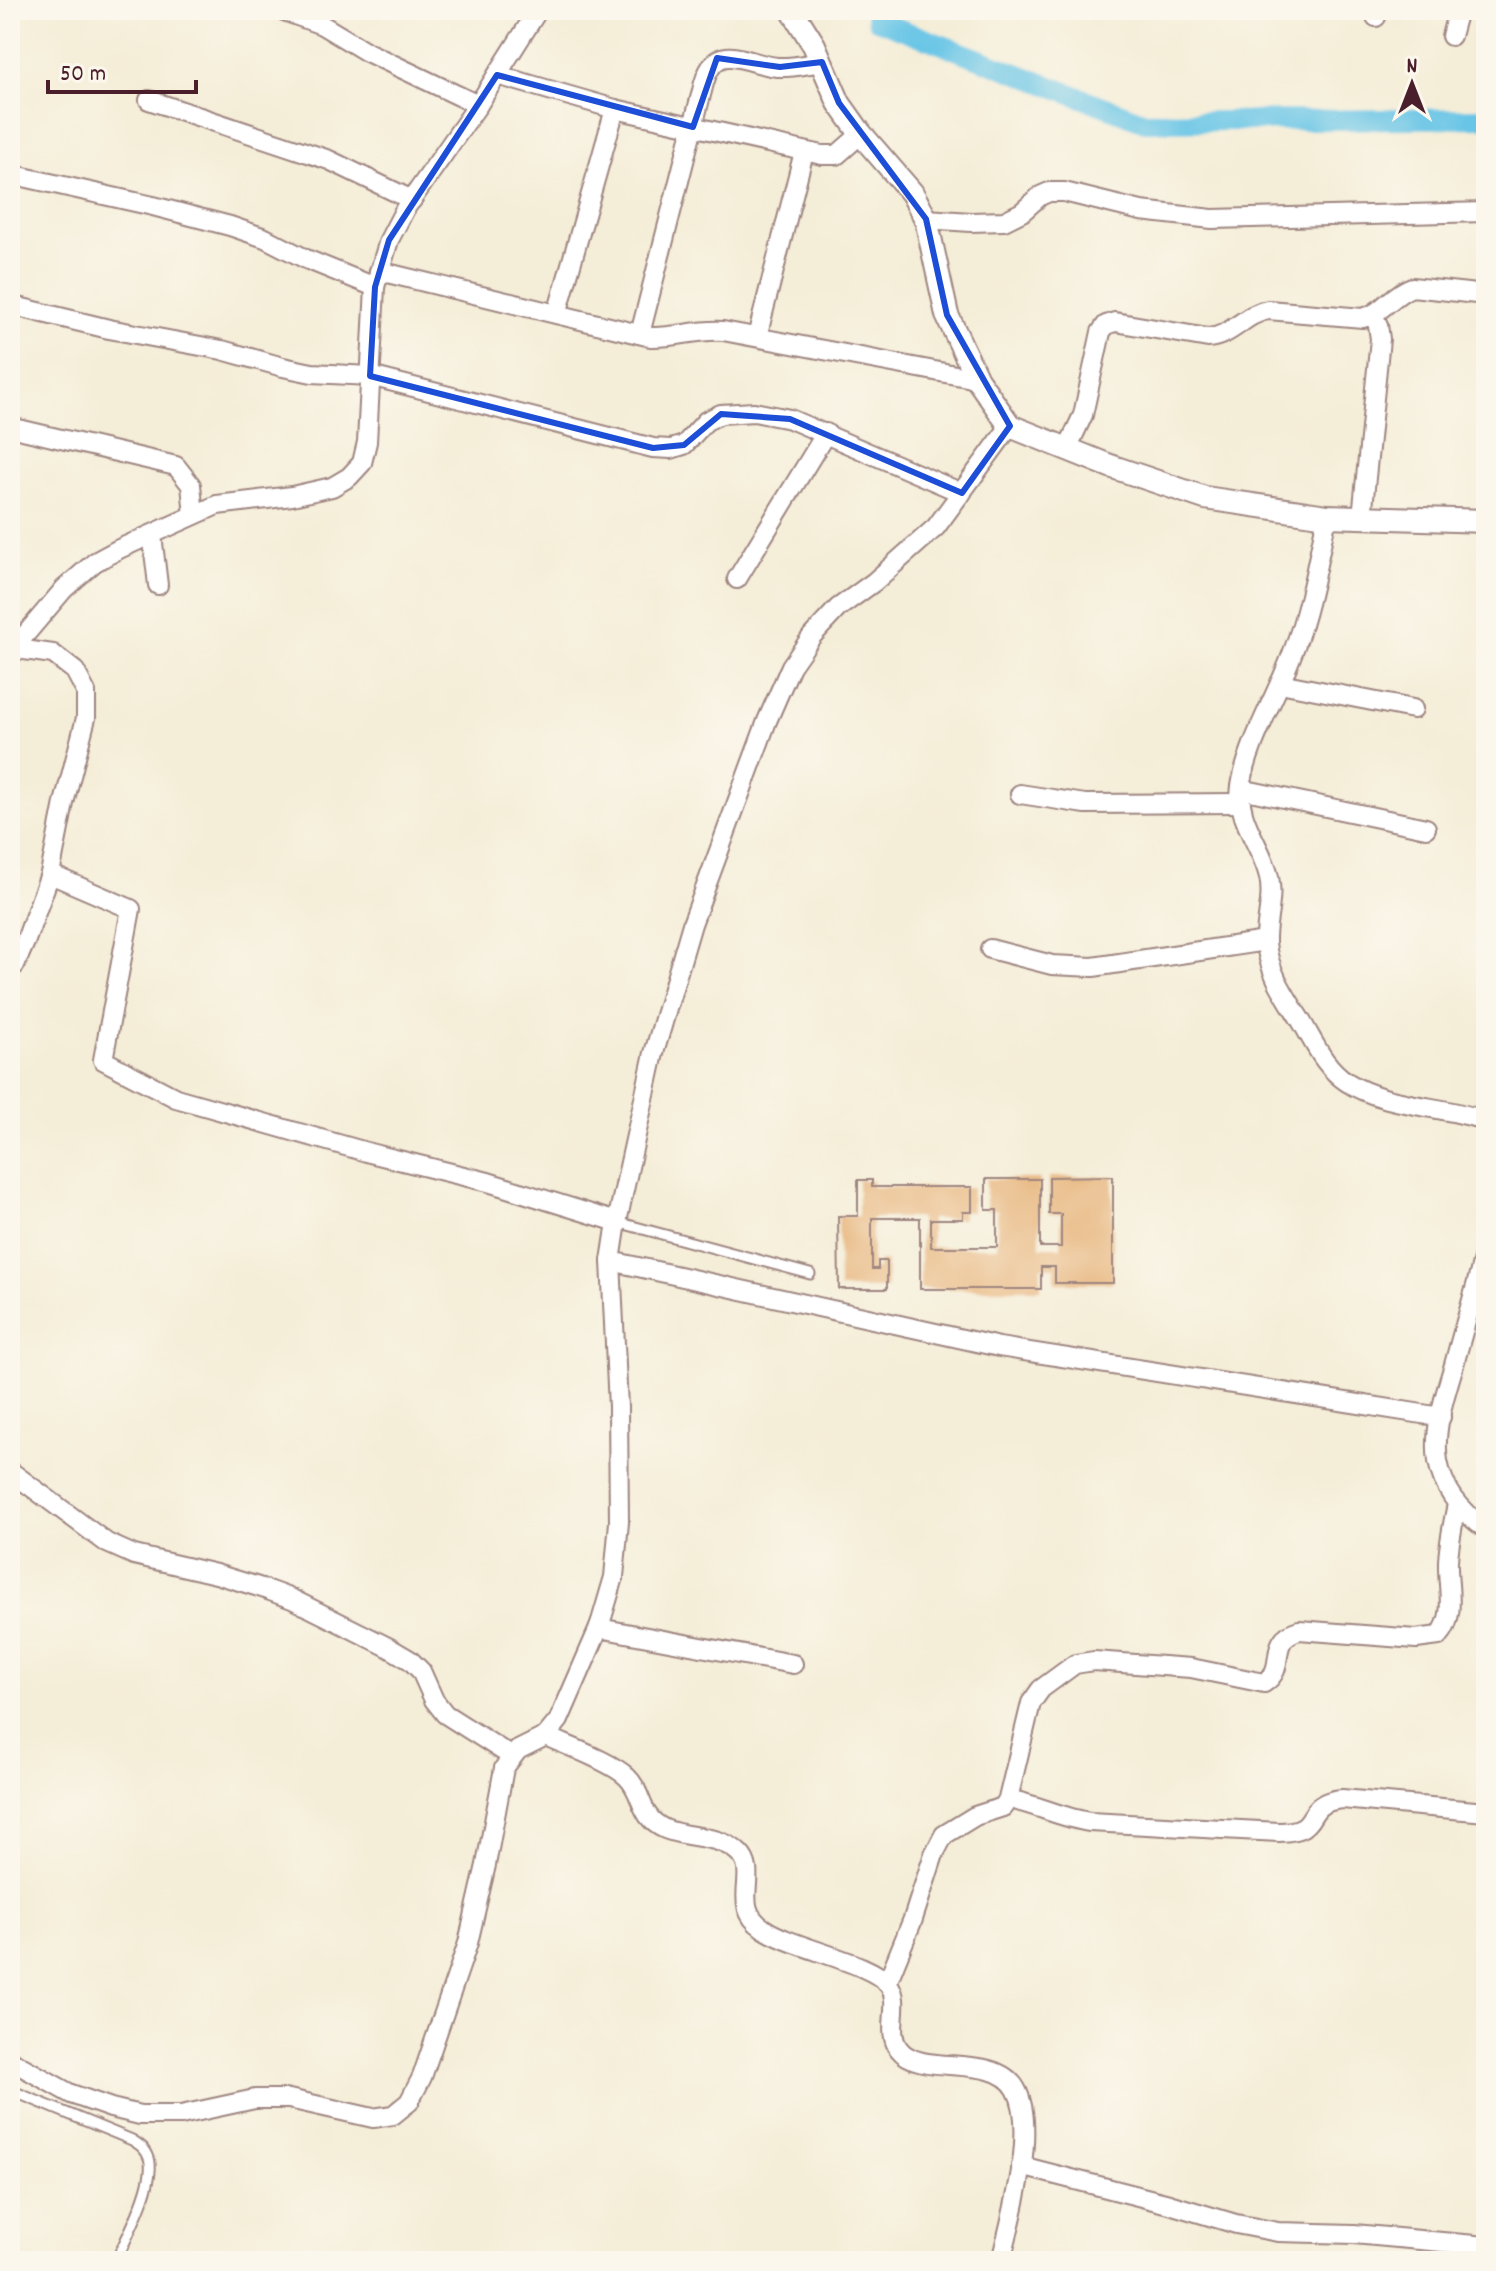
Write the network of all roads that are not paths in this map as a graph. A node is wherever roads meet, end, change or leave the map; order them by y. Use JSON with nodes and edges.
{"nodes":[{"id":1,"x":281,"y":10,"type":"edge"},
{"id":2,"x":538,"y":10,"type":"edge"},
{"id":3,"x":792,"y":10,"type":"edge"},
{"id":4,"x":1458,"y":10,"type":"edge"},
{"id":5,"x":324,"y":17,"type":"edge"},
{"id":6,"x":1451,"y":36,"type":"dead end"},
{"id":7,"x":822,"y":62,"type":"junction"},
{"id":8,"x":497,"y":75,"type":"junction"},
{"id":9,"x":149,"y":100,"type":"dead end"},
{"id":10,"x":478,"y":105,"type":"junction"},
{"id":11,"x":615,"y":109,"type":"junction"},
{"id":12,"x":693,"y":127,"type":"junction"},
{"id":13,"x":861,"y":134,"type":"junction"},
{"id":14,"x":804,"y":152,"type":"junction"},
{"id":15,"x":10,"y":174,"type":"edge"},
{"id":16,"x":412,"y":200,"type":"junction"},
{"id":17,"x":1486,"y":212,"type":"edge"},
{"id":18,"x":926,"y":219,"type":"junction"},
{"id":19,"x":377,"y":279,"type":"junction"},
{"id":20,"x":1486,"y":295,"type":"edge"},
{"id":21,"x":10,"y":305,"type":"edge"},
{"id":22,"x":557,"y":314,"type":"junction"},
{"id":23,"x":1373,"y":315,"type":"junction"},
{"id":24,"x":640,"y":334,"type":"junction"},
{"id":25,"x":757,"y":337,"type":"junction"},
{"id":26,"x":370,"y":376,"type":"junction"},
{"id":27,"x":977,"y":379,"type":"junction"},
{"id":28,"x":1010,"y":426,"type":"junction"},
{"id":29,"x":10,"y":427,"type":"edge"},
{"id":30,"x":826,"y":433,"type":"junction"},
{"id":31,"x":1067,"y":449,"type":"junction"},
{"id":32,"x":962,"y":493,"type":"junction"},
{"id":33,"x":194,"y":515,"type":"junction"},
{"id":34,"x":1327,"y":516,"type":"junction"},
{"id":35,"x":1362,"y":517,"type":"junction"},
{"id":36,"x":1486,"y":521,"type":"edge"},
{"id":37,"x":152,"y":535,"type":"junction"},
{"id":38,"x":737,"y":579,"type":"dead end"},
{"id":39,"x":158,"y":585,"type":"dead end"},
{"id":40,"x":12,"y":648,"type":"edge"},
{"id":41,"x":1280,"y":683,"type":"junction"},
{"id":42,"x":1413,"y":709,"type":"dead end"},
{"id":43,"x":1020,"y":794,"type":"dead end"},
{"id":44,"x":1240,"y":796,"type":"junction"},
{"id":45,"x":1426,"y":828,"type":"dead end"},
{"id":46,"x":50,"y":874,"type":"junction"},
{"id":47,"x":1266,"y":941,"type":"junction"},
{"id":48,"x":990,"y":949,"type":"dead end"},
{"id":49,"x":10,"y":970,"type":"edge"},
{"id":50,"x":1486,"y":1121,"type":"edge"},
{"id":51,"x":617,"y":1222,"type":"junction"},
{"id":52,"x":1486,"y":1247,"type":"edge"},
{"id":53,"x":611,"y":1261,"type":"junction"},
{"id":54,"x":810,"y":1274,"type":"dead end"},
{"id":55,"x":1441,"y":1417,"type":"junction"},
{"id":56,"x":10,"y":1471,"type":"edge"},
{"id":57,"x":1457,"y":1504,"type":"junction"},
{"id":58,"x":1486,"y":1529,"type":"edge"},
{"id":59,"x":599,"y":1628,"type":"junction"},
{"id":60,"x":793,"y":1664,"type":"dead end"},
{"id":61,"x":546,"y":1736,"type":"junction"},
{"id":62,"x":511,"y":1756,"type":"junction"},
{"id":63,"x":1008,"y":1799,"type":"junction"},
{"id":64,"x":1486,"y":1812,"type":"edge"},
{"id":65,"x":887,"y":1983,"type":"junction"},
{"id":66,"x":10,"y":2060,"type":"edge"},
{"id":67,"x":10,"y":2090,"type":"edge"},
{"id":68,"x":1021,"y":2166,"type":"junction"},
{"id":69,"x":1486,"y":2246,"type":"edge"},
{"id":70,"x":116,"y":2261,"type":"edge"},
{"id":71,"x":1001,"y":2261,"type":"edge"}],
"edges":[{"from":1,"to":5,"type":"street"},
{"from":2,"to":8,"type":"street"},
{"from":3,"to":7,"type":"street"},
{"from":4,"to":6,"type":"street"},
{"from":5,"to":10,"type":"street"},
{"from":7,"to":12,"type":"street"},
{"from":7,"to":13,"type":"street"},
{"from":8,"to":10,"type":"street"},
{"from":8,"to":11,"type":"street"},
{"from":9,"to":16,"type":"street"},
{"from":10,"to":16,"type":"street"},
{"from":11,"to":12,"type":"street"},
{"from":11,"to":22,"type":"street"},
{"from":12,"to":14,"type":"street"},
{"from":12,"to":24,"type":"street"},
{"from":13,"to":14,"type":"street"},
{"from":13,"to":18,"type":"street"},
{"from":14,"to":25,"type":"street"},
{"from":15,"to":19,"type":"street"},
{"from":16,"to":19,"type":"street"},
{"from":17,"to":18,"type":"street"},
{"from":18,"to":27,"type":"street"},
{"from":19,"to":22,"type":"street"},
{"from":19,"to":26,"type":"street"},
{"from":20,"to":23,"type":"street"},
{"from":21,"to":26,"type":"street"},
{"from":22,"to":24,"type":"street"},
{"from":23,"to":31,"type":"street"},
{"from":23,"to":35,"type":"street"},
{"from":24,"to":25,"type":"street"},
{"from":25,"to":27,"type":"street"},
{"from":26,"to":30,"type":"street"},
{"from":26,"to":33,"type":"street"},
{"from":27,"to":28,"type":"street"},
{"from":28,"to":31,"type":"street"},
{"from":28,"to":32,"type":"street"},
{"from":29,"to":33,"type":"street"},
{"from":30,"to":32,"type":"street"},
{"from":30,"to":38,"type":"street"},
{"from":31,"to":34,"type":"street"},
{"from":32,"to":51,"type":"street"},
{"from":33,"to":37,"type":"street"},
{"from":34,"to":35,"type":"street"},
{"from":34,"to":41,"type":"street"},
{"from":35,"to":36,"type":"street"},
{"from":37,"to":39,"type":"street"},
{"from":37,"to":40,"type":"street"},
{"from":40,"to":46,"type":"street"},
{"from":41,"to":42,"type":"street"},
{"from":41,"to":44,"type":"street"},
{"from":43,"to":44,"type":"street"},
{"from":44,"to":45,"type":"street"},
{"from":44,"to":47,"type":"street"},
{"from":46,"to":49,"type":"street"},
{"from":46,"to":51,"type":"street"},
{"from":47,"to":48,"type":"street"},
{"from":47,"to":50,"type":"street"},
{"from":51,"to":53,"type":"street"},
{"from":51,"to":54,"type":"lane"},
{"from":52,"to":55,"type":"street"},
{"from":53,"to":55,"type":"street"},
{"from":53,"to":59,"type":"street"},
{"from":55,"to":57,"type":"street"},
{"from":56,"to":62,"type":"street"},
{"from":57,"to":58,"type":"street"},
{"from":57,"to":63,"type":"street"},
{"from":59,"to":60,"type":"street"},
{"from":59,"to":61,"type":"street"},
{"from":61,"to":62,"type":"street"},
{"from":61,"to":65,"type":"street"},
{"from":62,"to":66,"type":"street"},
{"from":63,"to":64,"type":"street"},
{"from":63,"to":65,"type":"street"},
{"from":65,"to":68,"type":"street"},
{"from":67,"to":70,"type":"lane"},
{"from":68,"to":69,"type":"street"},
{"from":68,"to":71,"type":"street"}]}
